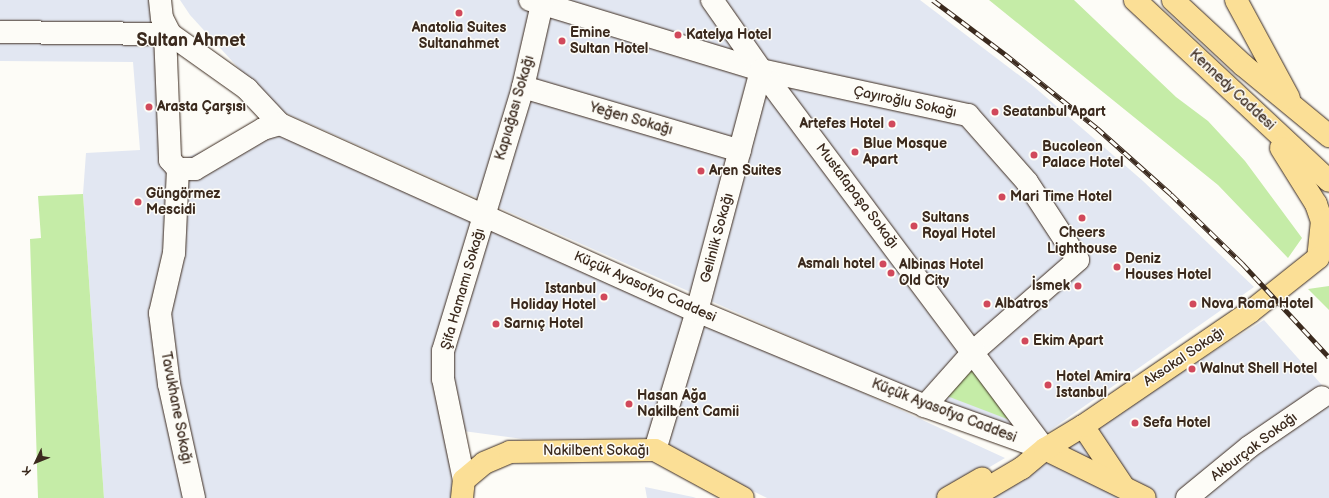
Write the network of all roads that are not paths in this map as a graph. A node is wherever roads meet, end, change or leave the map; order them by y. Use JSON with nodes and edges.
{"nodes":[{"id":1,"x":160,"y":0,"type":"edge"},
{"id":2,"x":712,"y":0,"type":"edge"},
{"id":3,"x":1134,"y":0,"type":"edge"},
{"id":4,"x":1173,"y":0,"type":"edge"},
{"id":5,"x":1236,"y":0,"type":"edge"},
{"id":6,"x":538,"y":1,"type":"edge"},
{"id":7,"x":0,"y":32,"type":"edge"},
{"id":8,"x":168,"y":33,"type":"junction"},
{"id":9,"x":761,"y":70,"type":"junction"},
{"id":10,"x":1212,"y":71,"type":"junction"},
{"id":11,"x":523,"y":87,"type":"junction"},
{"id":12,"x":1294,"y":108,"type":"junction"},
{"id":13,"x":280,"y":124,"type":"junction"},
{"id":14,"x":1329,"y":136,"type":"edge"},
{"id":15,"x":740,"y":151,"type":"junction"},
{"id":16,"x":178,"y":169,"type":"junction"},
{"id":17,"x":1329,"y":181,"type":"edge"},
{"id":18,"x":484,"y":216,"type":"junction"},
{"id":19,"x":1324,"y":257,"type":"edge"},
{"id":20,"x":697,"y":310,"type":"junction"},
{"id":21,"x":974,"y":351,"type":"junction"},
{"id":22,"x":1322,"y":397,"type":"dead end"},
{"id":23,"x":925,"y":406,"type":"junction"},
{"id":24,"x":1083,"y":426,"type":"junction"},
{"id":25,"x":1045,"y":449,"type":"junction"},
{"id":26,"x":655,"y":450,"type":"junction"},
{"id":27,"x":463,"y":489,"type":"edge"},
{"id":28,"x":1125,"y":489,"type":"junction"},
{"id":29,"x":194,"y":498,"type":"edge"},
{"id":30,"x":743,"y":498,"type":"edge"},
{"id":31,"x":948,"y":498,"type":"edge"},
{"id":32,"x":971,"y":498,"type":"edge"},
{"id":33,"x":1145,"y":498,"type":"edge"},
{"id":34,"x":1187,"y":498,"type":"edge"}],
"edges":[{"from":1,"to":8,"type":"street"},
{"from":2,"to":9,"type":"street","name":"Mustafapaşa Sokağı"},
{"from":3,"to":10,"type":"main road","name":"Kennedy Caddesi"},
{"from":4,"to":12,"type":"main road","name":"Kennedy Caddesi"},
{"from":5,"to":12,"type":"main road"},
{"from":6,"to":9,"type":"street"},
{"from":6,"to":11,"type":"street","name":"Kapıağası Sokağı"},
{"from":7,"to":8,"type":"street"},
{"from":8,"to":13,"type":"street","name":"Küçük Ayasofya Caddesi"},
{"from":8,"to":16,"type":"street"},
{"from":9,"to":15,"type":"street","name":"Gelinlik Sokağı"},
{"from":9,"to":21,"type":"street","name":"Mustafapaşa Sokağı"},
{"from":9,"to":21,"type":"street","name":"Çayıroğlu Sokağı"},
{"from":10,"to":17,"type":"main road","name":"Kennedy Caddesi"},
{"from":10,"to":19,"type":"main road"},
{"from":11,"to":15,"type":"street","name":"Yeğen Sokağı"},
{"from":11,"to":18,"type":"street","name":"Kapıağası Sokağı"},
{"from":12,"to":14,"type":"main road","name":"Kennedy Caddesi"},
{"from":13,"to":16,"type":"street"},
{"from":13,"to":18,"type":"street","name":"Küçük Ayasofya Caddesi"},
{"from":15,"to":20,"type":"street","name":"Gelinlik Sokağı"},
{"from":16,"to":29,"type":"street","name":"Tavukhane Sokağı"},
{"from":18,"to":20,"type":"street","name":"Küçük Ayasofya Caddesi"},
{"from":18,"to":27,"type":"street","name":"Şifa Hamamı Sokağı"},
{"from":19,"to":24,"type":"main road","name":"Aksakal Sokağı"},
{"from":20,"to":23,"type":"street","name":"Küçük Ayasofya Caddesi"},
{"from":20,"to":26,"type":"street","name":"Gelinlik Sokağı"},
{"from":21,"to":23,"type":"street","name":"Çayıroğlu Sokağı"},
{"from":21,"to":25,"type":"street","name":"Mustafapaşa Sokağı"},
{"from":22,"to":34,"type":"street","name":"Akburçak Sokağı"},
{"from":23,"to":25,"type":"street","name":"Küçük Ayasofya Caddesi"},
{"from":24,"to":25,"type":"main road","name":"Aksakal Sokağı"},
{"from":24,"to":28,"type":"main road"},
{"from":25,"to":28,"type":"main road","name":"Küçük Ayasofya Caddesi"},
{"from":25,"to":31,"type":"main road","name":"Aksakal Sokağı"},
{"from":25,"to":32,"type":"main road","name":"Aksakal Sokağı"},
{"from":26,"to":27,"type":"main road","name":"Nakilbent Sokağı"},
{"from":26,"to":30,"type":"main road","name":"Nakilbent Sokağı"},
{"from":28,"to":33,"type":"main road","name":"Küçük Ayasofya Caddesi"}]}
